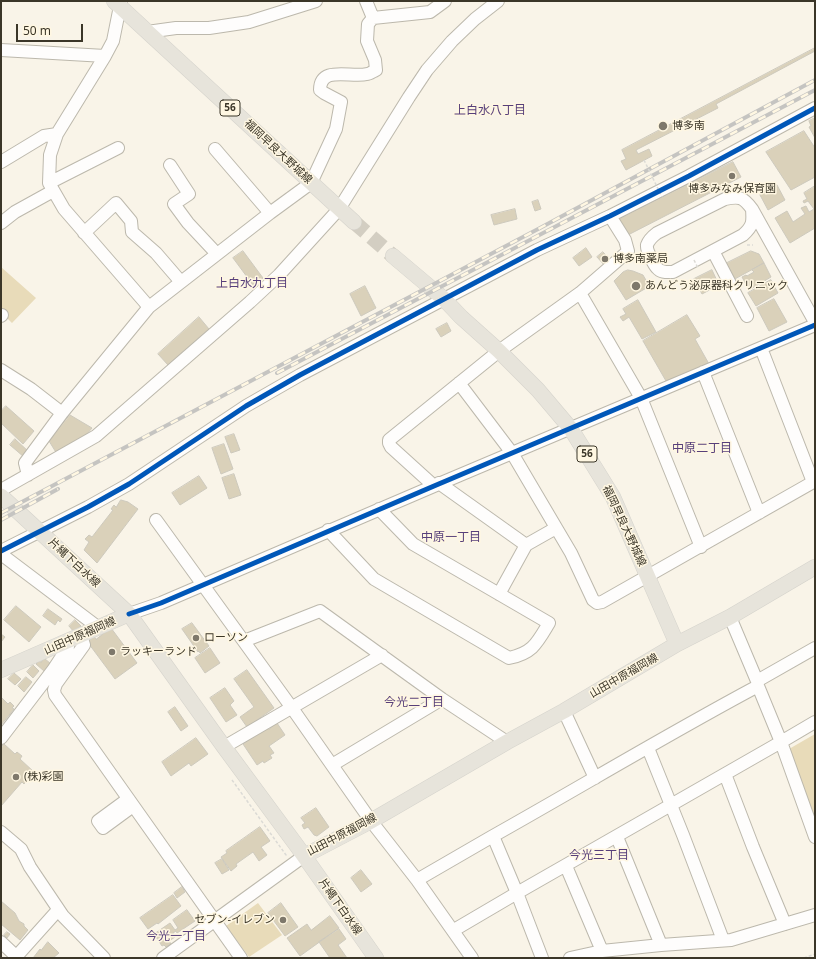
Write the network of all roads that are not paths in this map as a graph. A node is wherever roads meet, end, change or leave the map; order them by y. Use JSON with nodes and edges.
{"nodes":[{"id":1,"x":316,"y":1,"type":"edge"},
{"id":2,"x":366,"y":1,"type":"edge"},
{"id":3,"x":446,"y":1,"type":"edge"},
{"id":4,"x":498,"y":1,"type":"edge"},
{"id":5,"x":118,"y":3,"type":"edge"},
{"id":6,"x":373,"y":18,"type":"junction"},
{"id":7,"x":147,"y":32,"type":"junction"},
{"id":8,"x":1,"y":50,"type":"edge"},
{"id":9,"x":105,"y":56,"type":"junction"},
{"id":10,"x":815,"y":108,"type":"edge"},
{"id":11,"x":57,"y":134,"type":"junction"},
{"id":12,"x":118,"y":148,"type":"dead end"},
{"id":13,"x":215,"y":149,"type":"dead end"},
{"id":14,"x":1,"y":162,"type":"edge"},
{"id":15,"x":172,"y":173,"type":"dead end"},
{"id":16,"x":311,"y":183,"type":"junction"},
{"id":17,"x":51,"y":187,"type":"junction"},
{"id":18,"x":339,"y":209,"type":"junction"},
{"id":19,"x":752,"y":209,"type":"junction"},
{"id":20,"x":270,"y":212,"type":"junction"},
{"id":21,"x":610,"y":216,"type":"junction"},
{"id":22,"x":354,"y":222,"type":"tunnel mouth"},
{"id":23,"x":1,"y":223,"type":"edge"},
{"id":24,"x":84,"y":233,"type":"junction"},
{"id":25,"x":743,"y":235,"type":"junction"},
{"id":26,"x":772,"y":243,"type":"junction"},
{"id":27,"x":713,"y":251,"type":"junction"},
{"id":28,"x":217,"y":254,"type":"junction"},
{"id":29,"x":393,"y":256,"type":"tunnel mouth"},
{"id":30,"x":181,"y":282,"type":"junction"},
{"id":31,"x":580,"y":293,"type":"junction"},
{"id":32,"x":444,"y":299,"type":"junction"},
{"id":33,"x":150,"y":307,"type":"junction"},
{"id":34,"x":747,"y":316,"type":"dead end"},
{"id":35,"x":815,"y":322,"type":"edge"},
{"id":36,"x":815,"y":325,"type":"edge"},
{"id":37,"x":760,"y":348,"type":"junction"},
{"id":38,"x":499,"y":351,"type":"junction"},
{"id":39,"x":1,"y":370,"type":"edge"},
{"id":40,"x":703,"y":372,"type":"junction"},
{"id":41,"x":459,"y":383,"type":"junction"},
{"id":42,"x":641,"y":398,"type":"junction"},
{"id":43,"x":62,"y":413,"type":"junction"},
{"id":44,"x":571,"y":428,"type":"junction"},
{"id":45,"x":512,"y":453,"type":"junction"},
{"id":46,"x":28,"y":475,"type":"junction"},
{"id":47,"x":814,"y":481,"type":"edge"},
{"id":48,"x":436,"y":485,"type":"junction"},
{"id":49,"x":1,"y":490,"type":"edge"},
{"id":50,"x":1,"y":496,"type":"edge"},
{"id":51,"x":379,"y":509,"type":"junction"},
{"id":52,"x":759,"y":513,"type":"junction"},
{"id":53,"x":156,"y":520,"type":"dead end"},
{"id":54,"x":556,"y":528,"type":"junction"},
{"id":55,"x":328,"y":530,"type":"junction"},
{"id":56,"x":40,"y":532,"type":"junction"},
{"id":57,"x":526,"y":545,"type":"junction"},
{"id":58,"x":701,"y":547,"type":"junction"},
{"id":59,"x":1,"y":553,"type":"edge"},
{"id":60,"x":815,"y":567,"type":"edge"},
{"id":61,"x":648,"y":577,"type":"junction"},
{"id":62,"x":203,"y":585,"type":"junction"},
{"id":63,"x":499,"y":594,"type":"junction"},
{"id":64,"x":129,"y":614,"type":"junction"},
{"id":65,"x":730,"y":617,"type":"junction"},
{"id":66,"x":99,"y":628,"type":"junction"},
{"id":67,"x":75,"y":639,"type":"junction"},
{"id":68,"x":244,"y":641,"type":"junction"},
{"id":69,"x":678,"y":644,"type":"junction"},
{"id":70,"x":815,"y":648,"type":"edge"},
{"id":71,"x":382,"y":655,"type":"junction"},
{"id":72,"x":1,"y":670,"type":"edge"},
{"id":73,"x":757,"y":684,"type":"junction"},
{"id":74,"x":442,"y":699,"type":"junction"},
{"id":75,"x":292,"y":708,"type":"junction"},
{"id":76,"x":564,"y":711,"type":"junction"},
{"id":77,"x":815,"y":722,"type":"edge"},
{"id":78,"x":1,"y":738,"type":"edge"},
{"id":79,"x":507,"y":742,"type":"junction"},
{"id":80,"x":781,"y":742,"type":"junction"},
{"id":81,"x":224,"y":747,"type":"junction"},
{"id":82,"x":648,"y":748,"type":"junction"},
{"id":83,"x":332,"y":765,"type":"junction"},
{"id":84,"x":726,"y":774,"type":"junction"},
{"id":85,"x":595,"y":778,"type":"junction"},
{"id":86,"x":670,"y":806,"type":"junction"},
{"id":87,"x":371,"y":821,"type":"junction"},
{"id":88,"x":493,"y":836,"type":"junction"},
{"id":89,"x":617,"y":837,"type":"junction"},
{"id":90,"x":815,"y":837,"type":"edge"},
{"id":91,"x":3,"y":838,"type":"edge"},
{"id":92,"x":304,"y":856,"type":"junction"},
{"id":93,"x":566,"y":866,"type":"junction"},
{"id":94,"x":417,"y":880,"type":"junction"},
{"id":95,"x":517,"y":893,"type":"junction"},
{"id":96,"x":58,"y":910,"type":"junction"},
{"id":97,"x":815,"y":915,"type":"edge"},
{"id":98,"x":215,"y":921,"type":"junction"},
{"id":99,"x":785,"y":924,"type":"junction"},
{"id":100,"x":454,"y":930,"type":"junction"},
{"id":101,"x":723,"y":940,"type":"junction"},
{"id":102,"x":1,"y":942,"type":"edge"},
{"id":103,"x":661,"y":945,"type":"junction"},
{"id":104,"x":602,"y":951,"type":"junction"},
{"id":105,"x":17,"y":958,"type":"edge"},
{"id":106,"x":104,"y":958,"type":"edge"},
{"id":107,"x":163,"y":958,"type":"edge"},
{"id":108,"x":241,"y":958,"type":"edge"},
{"id":109,"x":376,"y":958,"type":"edge"},
{"id":110,"x":472,"y":958,"type":"edge"},
{"id":111,"x":542,"y":958,"type":"edge"},
{"id":112,"x":570,"y":958,"type":"edge"}],
"edges":[{"from":1,"to":7,"type":"street"},
{"from":2,"to":6,"type":"street"},
{"from":3,"to":6,"type":"street"},
{"from":4,"to":18,"type":"street"},
{"from":5,"to":7,"type":"main road","name":"福岡早良大野城線","number":"56"},
{"from":5,"to":9,"type":"street"},
{"from":6,"to":16,"type":"street"},
{"from":7,"to":16,"type":"main road","name":"福岡早良大野城線","number":"56"},
{"from":8,"to":9,"type":"street"},
{"from":9,"to":11,"type":"street"},
{"from":10,"to":21,"type":"street"},
{"from":11,"to":14,"type":"street"},
{"from":11,"to":17,"type":"street"},
{"from":12,"to":17,"type":"street"},
{"from":13,"to":20,"type":"street"},
{"from":15,"to":28,"type":"street"},
{"from":16,"to":18,"type":"main road","name":"福岡早良大野城線","number":"56"},
{"from":16,"to":20,"type":"street"},
{"from":17,"to":23,"type":"street"},
{"from":17,"to":24,"type":"street"},
{"from":18,"to":22,"type":"main road","name":"福岡早良大野城線","number":"56"},
{"from":18,"to":46,"type":"street"},
{"from":19,"to":25,"type":"street"},
{"from":19,"to":26,"type":"street"},
{"from":19,"to":27,"type":"street"},
{"from":20,"to":28,"type":"street"},
{"from":21,"to":31,"type":"street"},
{"from":21,"to":32,"type":"street"},
{"from":24,"to":30,"type":"street"},
{"from":24,"to":33,"type":"street"},
{"from":25,"to":26,"type":"street"},
{"from":25,"to":27,"type":"street"},
{"from":26,"to":35,"type":"street"},
{"from":27,"to":34,"type":"street"},
{"from":28,"to":30,"type":"street"},
{"from":29,"to":32,"type":"main road","name":"福岡早良大野城線","number":"56"},
{"from":30,"to":33,"type":"street"},
{"from":31,"to":38,"type":"street"},
{"from":31,"to":42,"type":"street"},
{"from":32,"to":38,"type":"main road","name":"福岡早良大野城線","number":"56"},
{"from":32,"to":56,"type":"street"},
{"from":33,"to":43,"type":"street"},
{"from":36,"to":37,"type":"street"},
{"from":37,"to":40,"type":"street"},
{"from":37,"to":47,"type":"street"},
{"from":38,"to":41,"type":"street"},
{"from":38,"to":44,"type":"main road","name":"福岡早良大野城線","number":"56"},
{"from":39,"to":43,"type":"street"},
{"from":40,"to":42,"type":"street"},
{"from":40,"to":52,"type":"street"},
{"from":41,"to":45,"type":"street"},
{"from":41,"to":48,"type":"street"},
{"from":42,"to":44,"type":"street"},
{"from":42,"to":58,"type":"street"},
{"from":43,"to":46,"type":"street"},
{"from":44,"to":45,"type":"street"},
{"from":44,"to":61,"type":"main road","name":"福岡早良大野城線","number":"56"},
{"from":45,"to":48,"type":"street"},
{"from":45,"to":54,"type":"street"},
{"from":46,"to":49,"type":"street"},
{"from":47,"to":52,"type":"street"},
{"from":48,"to":51,"type":"street"},
{"from":48,"to":57,"type":"street"},
{"from":50,"to":56,"type":"main road","name":"片縄下白水線"},
{"from":51,"to":55,"type":"street"},
{"from":51,"to":63,"type":"street"},
{"from":52,"to":58,"type":"street"},
{"from":53,"to":62,"type":"street"},
{"from":54,"to":57,"type":"street"},
{"from":54,"to":61,"type":"street"},
{"from":55,"to":62,"type":"street"},
{"from":55,"to":63,"type":"street"},
{"from":56,"to":59,"type":"street"},
{"from":56,"to":64,"type":"main road","name":"片縄下白水線"},
{"from":57,"to":63,"type":"street"},
{"from":58,"to":61,"type":"street"},
{"from":59,"to":66,"type":"street"},
{"from":60,"to":65,"type":"main road"},
{"from":61,"to":69,"type":"main road","name":"福岡早良大野城線","number":"56"},
{"from":62,"to":64,"type":"street"},
{"from":62,"to":68,"type":"street"},
{"from":64,"to":66,"type":"main road","name":"山田中原福岡線"},
{"from":64,"to":81,"type":"main road","name":"山田中原福岡線"},
{"from":65,"to":69,"type":"main road"},
{"from":65,"to":73,"type":"street"},
{"from":66,"to":67,"type":"main road","name":"山田中原福岡線"},
{"from":67,"to":72,"type":"main road","name":"山田中原福岡線"},
{"from":67,"to":78,"type":"street"},
{"from":67,"to":98,"type":"street"},
{"from":68,"to":71,"type":"street"},
{"from":68,"to":75,"type":"street"},
{"from":69,"to":76,"type":"main road","name":"山田中原福岡線"},
{"from":70,"to":73,"type":"street"},
{"from":71,"to":74,"type":"street"},
{"from":71,"to":75,"type":"street"},
{"from":73,"to":80,"type":"street"},
{"from":73,"to":82,"type":"street"},
{"from":74,"to":79,"type":"street"},
{"from":74,"to":83,"type":"street"},
{"from":75,"to":81,"type":"street"},
{"from":75,"to":83,"type":"street"},
{"from":76,"to":79,"type":"main road","name":"山田中原福岡線"},
{"from":76,"to":85,"type":"street"},
{"from":77,"to":80,"type":"street"},
{"from":79,"to":87,"type":"main road","name":"山田中原福岡線"},
{"from":80,"to":84,"type":"street"},
{"from":80,"to":90,"type":"street"},
{"from":81,"to":92,"type":"main road","name":"山田中原福岡線"},
{"from":82,"to":85,"type":"street"},
{"from":82,"to":86,"type":"street"},
{"from":83,"to":87,"type":"street"},
{"from":84,"to":86,"type":"street"},
{"from":84,"to":99,"type":"street"},
{"from":85,"to":88,"type":"street"},
{"from":86,"to":89,"type":"street"},
{"from":86,"to":101,"type":"street"},
{"from":87,"to":92,"type":"main road","name":"山田中原福岡線"},
{"from":87,"to":94,"type":"street"},
{"from":88,"to":94,"type":"street"},
{"from":88,"to":95,"type":"street"},
{"from":89,"to":93,"type":"street"},
{"from":89,"to":103,"type":"street"},
{"from":91,"to":96,"type":"street"},
{"from":92,"to":98,"type":"street"},
{"from":92,"to":109,"type":"main road","name":"片縄下白水線"},
{"from":93,"to":95,"type":"street"},
{"from":93,"to":104,"type":"street"},
{"from":94,"to":100,"type":"street"},
{"from":95,"to":100,"type":"street"},
{"from":95,"to":111,"type":"street"},
{"from":96,"to":105,"type":"street"},
{"from":96,"to":106,"type":"street"},
{"from":97,"to":99,"type":"street"},
{"from":98,"to":107,"type":"street"},
{"from":98,"to":108,"type":"street"},
{"from":99,"to":101,"type":"street"},
{"from":100,"to":110,"type":"street"},
{"from":101,"to":103,"type":"street"},
{"from":102,"to":105,"type":"street"},
{"from":103,"to":104,"type":"street"},
{"from":104,"to":112,"type":"street"}]}
